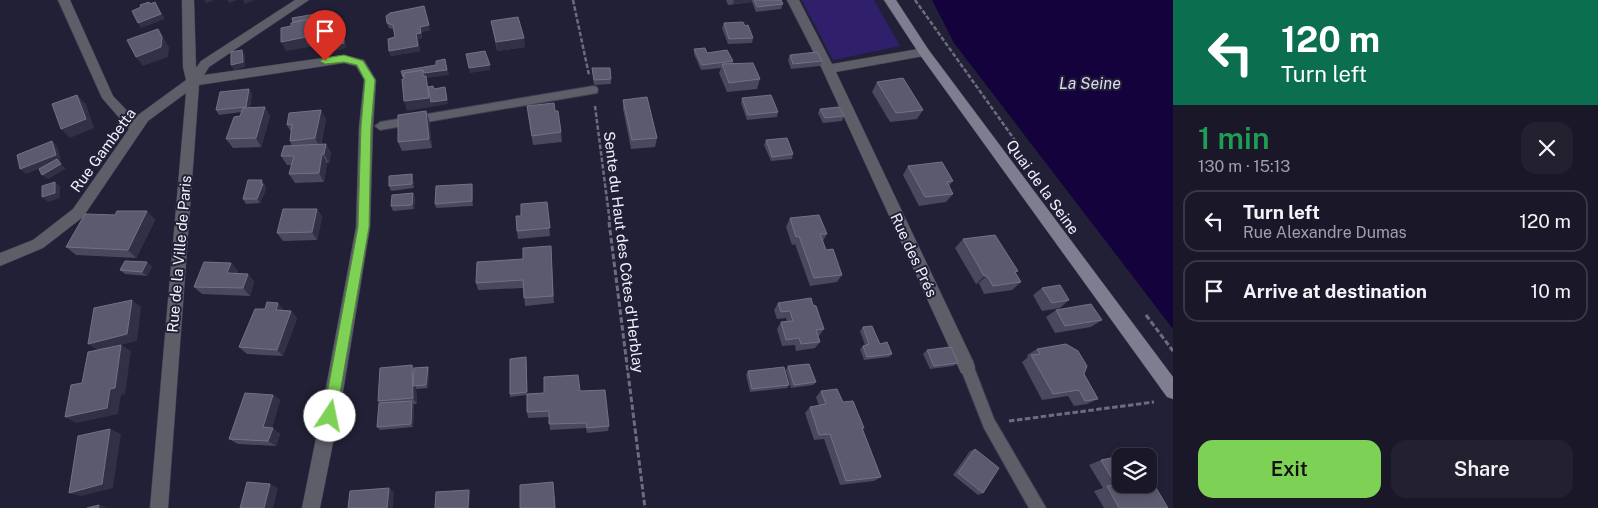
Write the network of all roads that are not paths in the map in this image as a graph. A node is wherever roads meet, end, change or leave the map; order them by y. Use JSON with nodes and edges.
{"nodes":[{"id":1,"x":64,"y":0,"type":"edge"},
{"id":2,"x":188,"y":0,"type":"edge"},
{"id":3,"x":303,"y":0,"type":"edge"},
{"id":4,"x":793,"y":0,"type":"edge"},
{"id":5,"x":890,"y":0,"type":"edge"},
{"id":6,"x":924,"y":52,"type":"junction"},
{"id":7,"x":828,"y":69,"type":"junction"},
{"id":8,"x":193,"y":81,"type":"junction"},
{"id":9,"x":593,"y":90,"type":"road end"},
{"id":10,"x":380,"y":126,"type":"dead end"},
{"id":11,"x":136,"y":128,"type":"junction"},
{"id":12,"x":0,"y":260,"type":"edge"},
{"id":13,"x":966,"y":367,"type":"joint"},
{"id":14,"x":1168,"y":396,"type":"edge"},
{"id":15,"x":159,"y":508,"type":"edge"},
{"id":16,"x":311,"y":508,"type":"edge"},
{"id":17,"x":1038,"y":508,"type":"edge"}],
"edges":[{"from":1,"to":11,"type":"street"},
{"from":2,"to":8,"type":"street","name":"Rue de la Ville de Paris"},
{"from":3,"to":8,"type":"street","name":"Rue Gambetta"},
{"from":4,"to":7,"type":"street","name":"Rue des Prés"},
{"from":5,"to":6,"type":"street","name":"Quai de la Seine"},
{"from":6,"to":7,"type":"street"},
{"from":6,"to":14,"type":"street","name":"Quai de la Seine"},
{"from":7,"to":13,"type":"street","name":"Rue des Prés"},
{"from":8,"to":11,"type":"street","name":"Rue Gambetta"},
{"from":8,"to":15,"type":"street","name":"Rue de la Ville de Paris"},
{"from":8,"to":16,"type":"street"},
{"from":9,"to":10,"type":"lane"},
{"from":11,"to":12,"type":"street","name":"Rue Gambetta"},
{"from":13,"to":17,"type":"lane","name":"Rue des Prés"}]}
